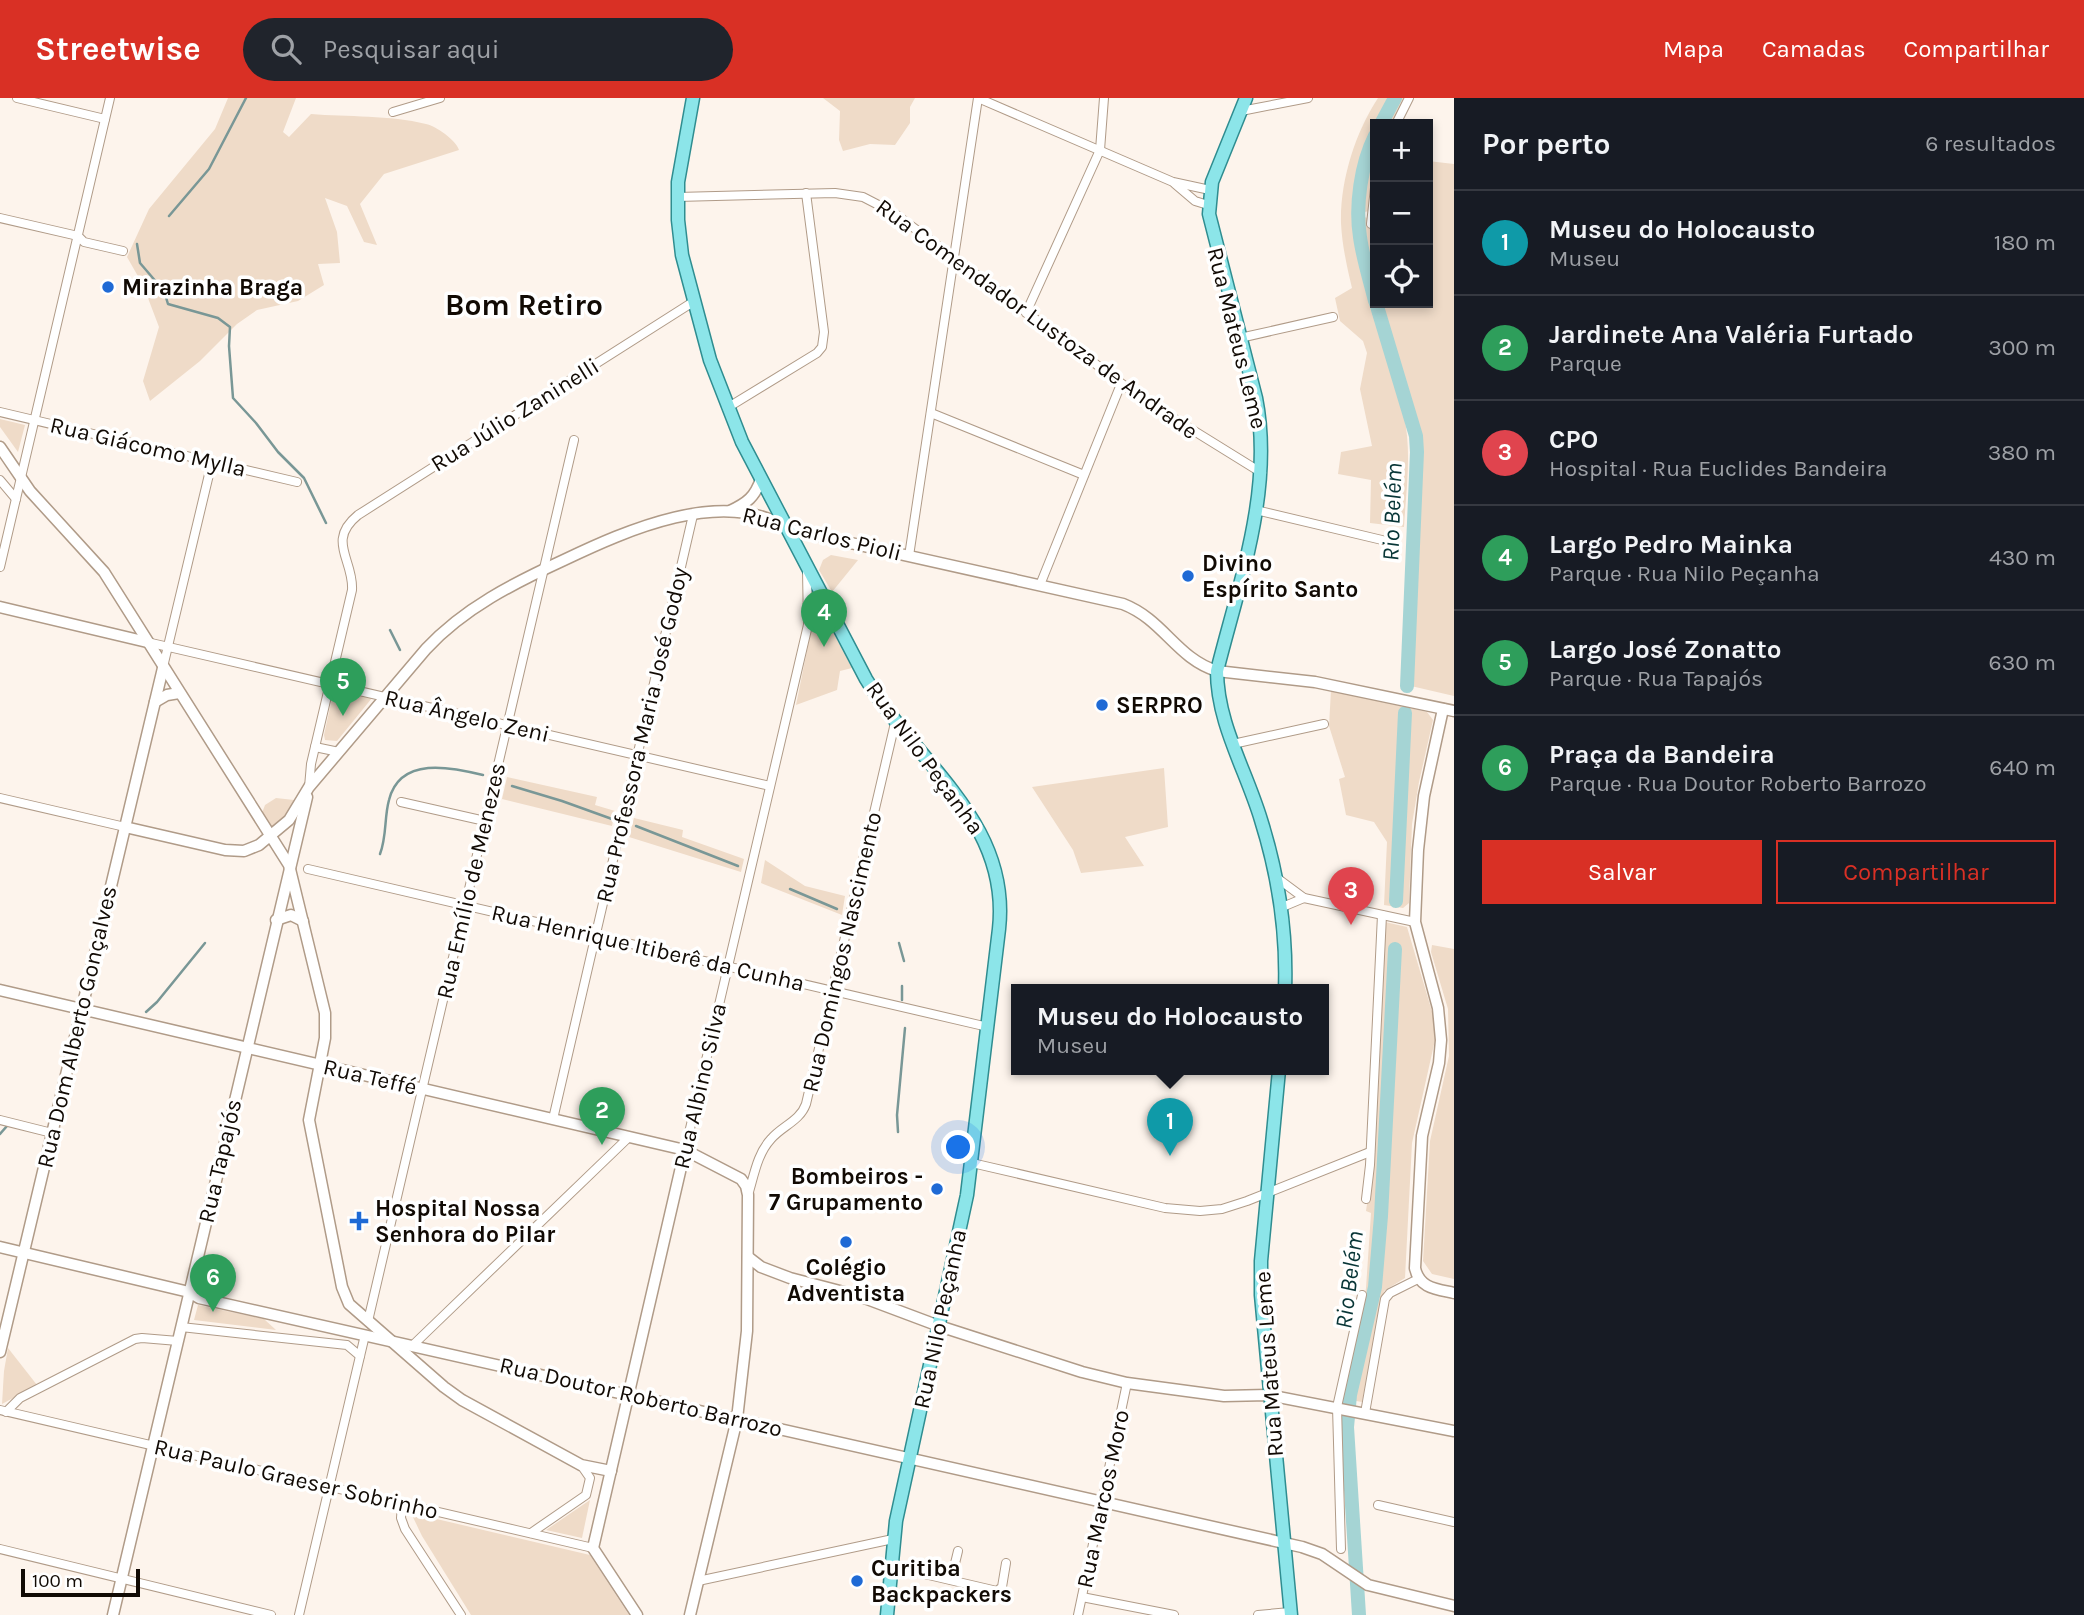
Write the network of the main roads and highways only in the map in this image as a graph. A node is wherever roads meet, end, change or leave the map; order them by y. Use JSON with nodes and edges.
{"nodes":[{"id":1,"x":693,"y":98,"type":"edge"},
{"id":2,"x":1246,"y":98,"type":"edge"},
{"id":3,"x":0,"y":447,"type":"edge"},
{"id":4,"x":761,"y":479,"type":"junction"},
{"id":5,"x":728,"y":512,"type":"junction"},
{"id":6,"x":788,"y":528,"type":"junction"},
{"id":7,"x":0,"y":607,"type":"edge"},
{"id":8,"x":147,"y":642,"type":"junction"},
{"id":9,"x":163,"y":668,"type":"junction"},
{"id":10,"x":1217,"y":671,"type":"junction"},
{"id":11,"x":178,"y":694,"type":"junction"},
{"id":12,"x":155,"y":702,"type":"junction"},
{"id":13,"x":1448,"y":710,"type":"edge"},
{"id":14,"x":309,"y":787,"type":"junction"},
{"id":15,"x":125,"y":827,"type":"junction"},
{"id":16,"x":272,"y":836,"type":"junction"},
{"id":17,"x":289,"y":865,"type":"junction"},
{"id":18,"x":276,"y":920,"type":"junction"},
{"id":19,"x":303,"y":921,"type":"junction"},
{"id":20,"x":1285,"y":984,"type":"edge"},
{"id":21,"x":0,"y":990,"type":"edge"},
{"id":22,"x":82,"y":1009,"type":"junction"},
{"id":23,"x":246,"y":1048,"type":"junction"},
{"id":24,"x":321,"y":1065,"type":"junction"},
{"id":25,"x":1279,"y":1075,"type":"edge"},
{"id":26,"x":685,"y":1150,"type":"junction"},
{"id":27,"x":748,"y":1195,"type":"joint"},
{"id":28,"x":0,"y":1247,"type":"edge"},
{"id":29,"x":24,"y":1253,"type":"junction"},
{"id":30,"x":748,"y":1256,"type":"junction"},
{"id":31,"x":748,"y":1277,"type":"junction"},
{"id":32,"x":790,"y":1278,"type":"junction"},
{"id":33,"x":189,"y":1293,"type":"junction"},
{"id":34,"x":1454,"y":1293,"type":"edge"},
{"id":35,"x":368,"y":1321,"type":"junction"},
{"id":36,"x":939,"y":1326,"type":"junction"},
{"id":37,"x":349,"y":1332,"type":"junction"},
{"id":38,"x":394,"y":1342,"type":"junction"},
{"id":39,"x":412,"y":1346,"type":"junction"},
{"id":40,"x":0,"y":1352,"type":"edge"},
{"id":41,"x":413,"y":1359,"type":"junction"},
{"id":42,"x":628,"y":1395,"type":"junction"},
{"id":43,"x":1268,"y":1395,"type":"junction"},
{"id":44,"x":737,"y":1419,"type":"junction"},
{"id":45,"x":1454,"y":1431,"type":"edge"},
{"id":46,"x":909,"y":1458,"type":"junction"},
{"id":47,"x":611,"y":1471,"type":"junction"},
{"id":48,"x":1283,"y":1543,"type":"junction"},
{"id":49,"x":1454,"y":1606,"type":"edge"},
{"id":50,"x":1290,"y":1613,"type":"edge"},
{"id":51,"x":113,"y":1615,"type":"edge"},
{"id":52,"x":637,"y":1615,"type":"edge"},
{"id":53,"x":690,"y":1615,"type":"edge"},
{"id":54,"x":887,"y":1615,"type":"edge"}],
"edges":[{"from":1,"to":4,"type":"main road","name":"Rua Nilo Peçanha"},
{"from":2,"to":10,"type":"main road","name":"Rua Mateus Leme"},
{"from":3,"to":8,"type":"main road"},
{"from":4,"to":5,"type":"main road"},
{"from":4,"to":6,"type":"main road","name":"Rua Nilo Peçanha"},
{"from":5,"to":6,"type":"main road","name":"Rua Carlos Pioli"},
{"from":5,"to":14,"type":"main road","name":"Rua Carlos Pioli"},
{"from":6,"to":10,"type":"main road","name":"Rua Carlos Pioli"},
{"from":6,"to":36,"type":"main road","name":"Rua Nilo Peçanha"},
{"from":7,"to":8,"type":"main road","name":"Rua Ângelo Zeni"},
{"from":8,"to":9,"type":"main road"},
{"from":9,"to":11,"type":"main road"},
{"from":9,"to":12,"type":"main road","name":"Rua Dom Alberto Gonçalves"},
{"from":10,"to":13,"type":"main road"},
{"from":10,"to":20,"type":"main road","name":"Rua Mateus Leme"},
{"from":11,"to":12,"type":"main road"},
{"from":11,"to":16,"type":"main road"},
{"from":12,"to":15,"type":"main road","name":"Rua Dom Alberto Gonçalves"},
{"from":13,"to":34,"type":"main road"},
{"from":14,"to":16,"type":"main road","name":"Rua Carlos Pioli"},
{"from":14,"to":17,"type":"main road","name":"Rua Tapajós"},
{"from":15,"to":16,"type":"main road"},
{"from":15,"to":22,"type":"main road","name":"Rua Dom Alberto Gonçalves"},
{"from":16,"to":17,"type":"main road"},
{"from":17,"to":18,"type":"main road","name":"Rua Tapajós"},
{"from":17,"to":19,"type":"main road"},
{"from":18,"to":19,"type":"main road"},
{"from":18,"to":23,"type":"main road","name":"Rua Tapajós"},
{"from":19,"to":24,"type":"main road"},
{"from":21,"to":22,"type":"main road","name":"Rua Teffé"},
{"from":22,"to":23,"type":"main road","name":"Rua Teffé"},
{"from":22,"to":29,"type":"main road","name":"Rua Dom Alberto Gonçalves"},
{"from":23,"to":24,"type":"main road","name":"Rua Teffé"},
{"from":23,"to":33,"type":"main road","name":"Rua Tapajós"},
{"from":24,"to":26,"type":"main road","name":"Rua Teffé"},
{"from":24,"to":35,"type":"main road"},
{"from":25,"to":43,"type":"main road","name":"Rua Mateus Leme"},
{"from":26,"to":27,"type":"main road","name":"Rua Teffé"},
{"from":26,"to":42,"type":"main road","name":"Rua Albino Silva"},
{"from":27,"to":30,"type":"main road","name":"Rua Domingos Nascimento"},
{"from":28,"to":29,"type":"main road","name":"Rua Doutor Roberto Barrozo"},
{"from":29,"to":33,"type":"main road","name":"Rua Doutor Roberto Barrozo"},
{"from":29,"to":40,"type":"main road","name":"Rua Dom Alberto Gonçalves"},
{"from":30,"to":31,"type":"main road","name":"Rua Domingos Nascimento"},
{"from":30,"to":32,"type":"main road"},
{"from":31,"to":32,"type":"main road"},
{"from":31,"to":44,"type":"main road","name":"Rua Domingos Nascimento"},
{"from":32,"to":36,"type":"main road"},
{"from":33,"to":37,"type":"main road","name":"Rua Doutor Roberto Barrozo"},
{"from":33,"to":51,"type":"main road","name":"Rua Tapajós"},
{"from":35,"to":37,"type":"main road"},
{"from":35,"to":38,"type":"main road"},
{"from":36,"to":43,"type":"main road"},
{"from":36,"to":46,"type":"main road","name":"Rua Nilo Peçanha"},
{"from":37,"to":38,"type":"main road","name":"Rua Doutor Roberto Barrozo"},
{"from":38,"to":39,"type":"main road","name":"Rua Doutor Roberto Barrozo"},
{"from":38,"to":41,"type":"main road"},
{"from":39,"to":41,"type":"main road"},
{"from":39,"to":42,"type":"main road","name":"Rua Doutor Roberto Barrozo"},
{"from":41,"to":47,"type":"main road"},
{"from":42,"to":44,"type":"main road","name":"Rua Doutor Roberto Barrozo"},
{"from":42,"to":47,"type":"main road","name":"Rua Albino Silva"},
{"from":43,"to":45,"type":"main road"},
{"from":43,"to":48,"type":"main road","name":"Rua Mateus Leme"},
{"from":44,"to":46,"type":"main road","name":"Rua Doutor Roberto Barrozo"},
{"from":44,"to":53,"type":"main road","name":"Rua Domingos Nascimento"},
{"from":46,"to":48,"type":"main road","name":"Rua Doutor Roberto Barrozo"},
{"from":46,"to":54,"type":"main road","name":"Rua Nilo Peçanha"},
{"from":47,"to":52,"type":"main road","name":"Rua Albino Silva"},
{"from":48,"to":49,"type":"main road","name":"Rua Doutor Roberto Barrozo"},
{"from":48,"to":50,"type":"main road","name":"Rua Mateus Leme"}]}
